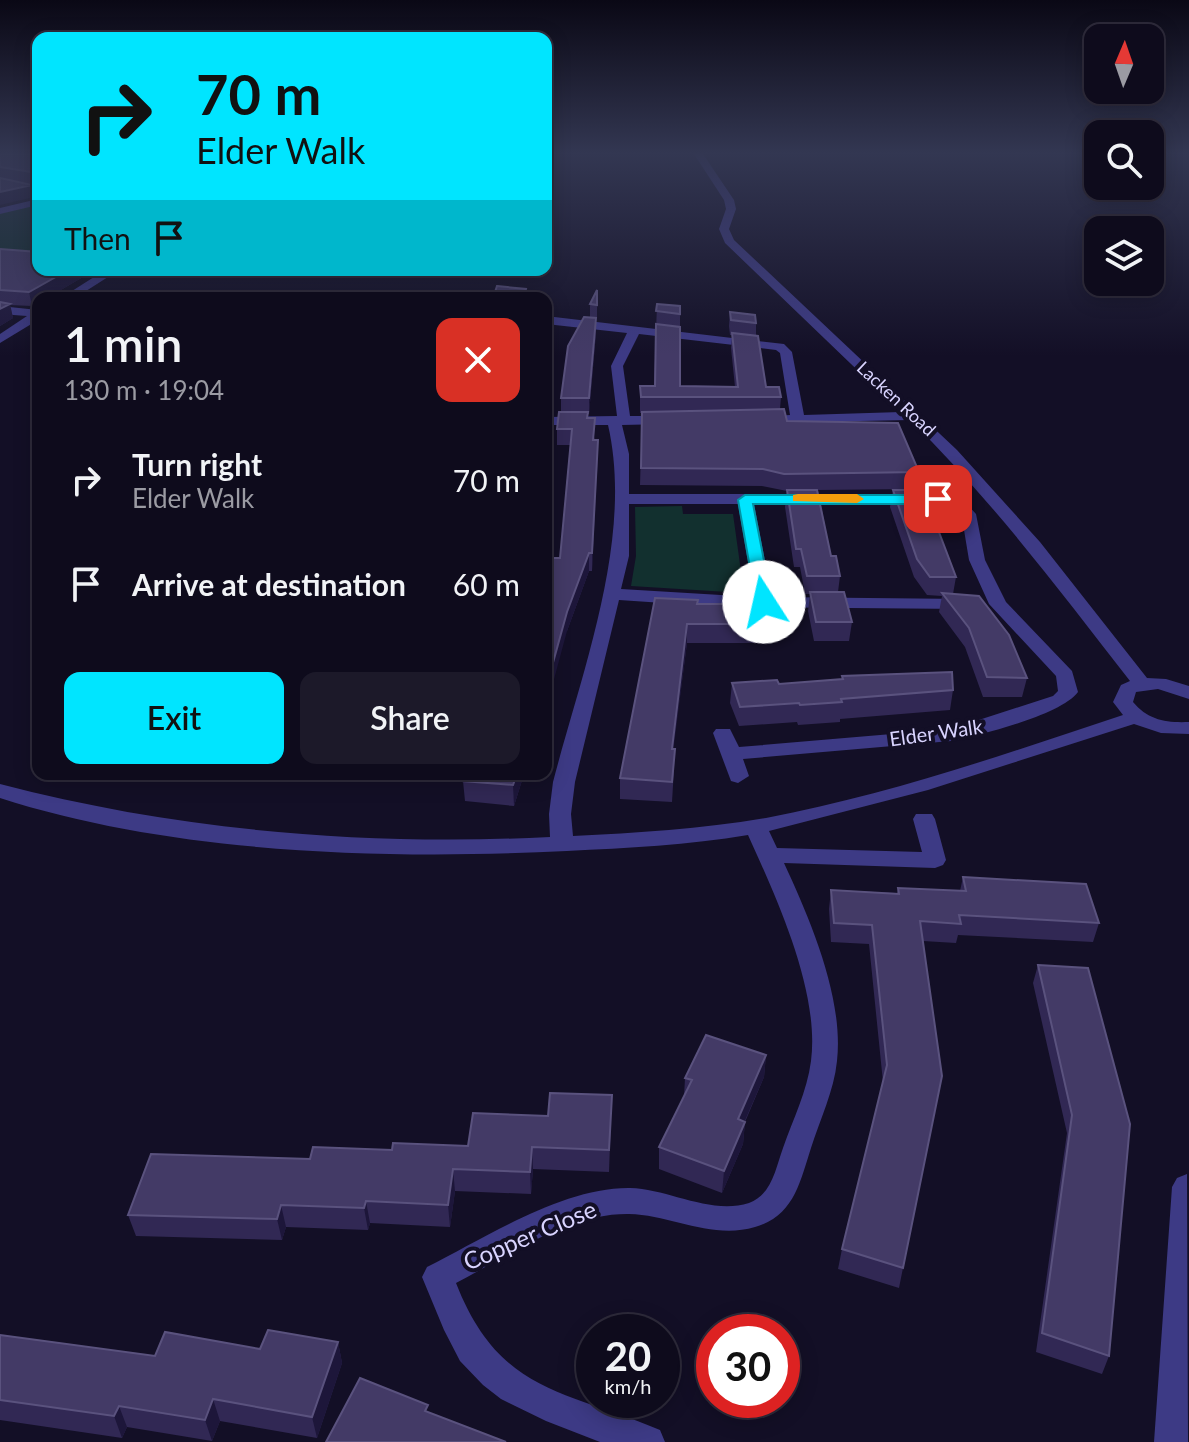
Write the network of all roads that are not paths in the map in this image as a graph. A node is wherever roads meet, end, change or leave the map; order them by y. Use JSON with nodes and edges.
{"nodes":[{"id":1,"x":727,"y":221,"type":"edge"},
{"id":2,"x":103,"y":276,"type":"edge"},
{"id":3,"x":77,"y":292,"type":"edge"},
{"id":4,"x":0,"y":310,"type":"edge"},
{"id":5,"x":32,"y":314,"type":"edge"},
{"id":6,"x":32,"y":319,"type":"edge"},
{"id":7,"x":552,"y":321,"type":"edge"},
{"id":8,"x":635,"y":330,"type":"junction"},
{"id":9,"x":0,"y":339,"type":"edge"},
{"id":10,"x":914,"y":416,"type":"junction"},
{"id":11,"x":687,"y":420,"type":"edge"},
{"id":12,"x":750,"y":420,"type":"edge"},
{"id":13,"x":798,"y":420,"type":"junction"},
{"id":14,"x":552,"y":421,"type":"edge"},
{"id":15,"x":619,"y":421,"type":"junction"},
{"id":16,"x":621,"y":499,"type":"junction"},
{"id":17,"x":745,"y":500,"type":"junction"},
{"id":18,"x":613,"y":594,"type":"junction"},
{"id":19,"x":764,"y":602,"type":"junction"},
{"id":20,"x":998,"y":604,"type":"junction"},
{"id":21,"x":1142,"y":684,"type":"junction"},
{"id":22,"x":1189,"y":693,"type":"edge"},
{"id":23,"x":1136,"y":717,"type":"junction"},
{"id":24,"x":1189,"y":728,"type":"edge"},
{"id":25,"x":723,"y":733,"type":"dead end"},
{"id":26,"x":731,"y":754,"type":"junction"},
{"id":27,"x":738,"y":776,"type":"dead end"},
{"id":28,"x":0,"y":791,"type":"edge"},
{"id":29,"x":924,"y":819,"type":"dead end"},
{"id":30,"x":755,"y":825,"type":"junction"},
{"id":31,"x":562,"y":844,"type":"junction"},
{"id":32,"x":768,"y":855,"type":"junction"},
{"id":33,"x":1187,"y":1187,"type":"edge"},
{"id":34,"x":648,"y":1442,"type":"edge"},
{"id":35,"x":1171,"y":1442,"type":"edge"}],
"edges":[{"from":1,"to":10,"type":"street","name":"Lacken Road"},
{"from":2,"to":3,"type":"street"},
{"from":4,"to":5,"type":"street"},
{"from":6,"to":9,"type":"street"},
{"from":7,"to":8,"type":"street"},
{"from":8,"to":13,"type":"street"},
{"from":8,"to":15,"type":"street"},
{"from":10,"to":13,"type":"street"},
{"from":10,"to":21,"type":"street","name":"Lacken Road"},
{"from":11,"to":15,"type":"street"},
{"from":12,"to":13,"type":"street"},
{"from":14,"to":15,"type":"street"},
{"from":15,"to":16,"type":"street"},
{"from":16,"to":17,"type":"street","name":"Elder Walk"},
{"from":16,"to":18,"type":"street"},
{"from":17,"to":19,"type":"street"},
{"from":17,"to":20,"type":"street","name":"Elder Walk"},
{"from":18,"to":19,"type":"street"},
{"from":18,"to":31,"type":"street"},
{"from":19,"to":20,"type":"street"},
{"from":20,"to":26,"type":"street","name":"Elder Walk"},
{"from":21,"to":22,"type":"street"},
{"from":21,"to":23,"type":"street"},
{"from":23,"to":24,"type":"street"},
{"from":23,"to":30,"type":"street"},
{"from":25,"to":26,"type":"street"},
{"from":26,"to":27,"type":"street"},
{"from":28,"to":31,"type":"street"},
{"from":29,"to":32,"type":"street"},
{"from":30,"to":31,"type":"street"},
{"from":30,"to":32,"type":"street","name":"Copper Close"},
{"from":32,"to":34,"type":"street","name":"Copper Close"},
{"from":33,"to":35,"type":"street"}]}
